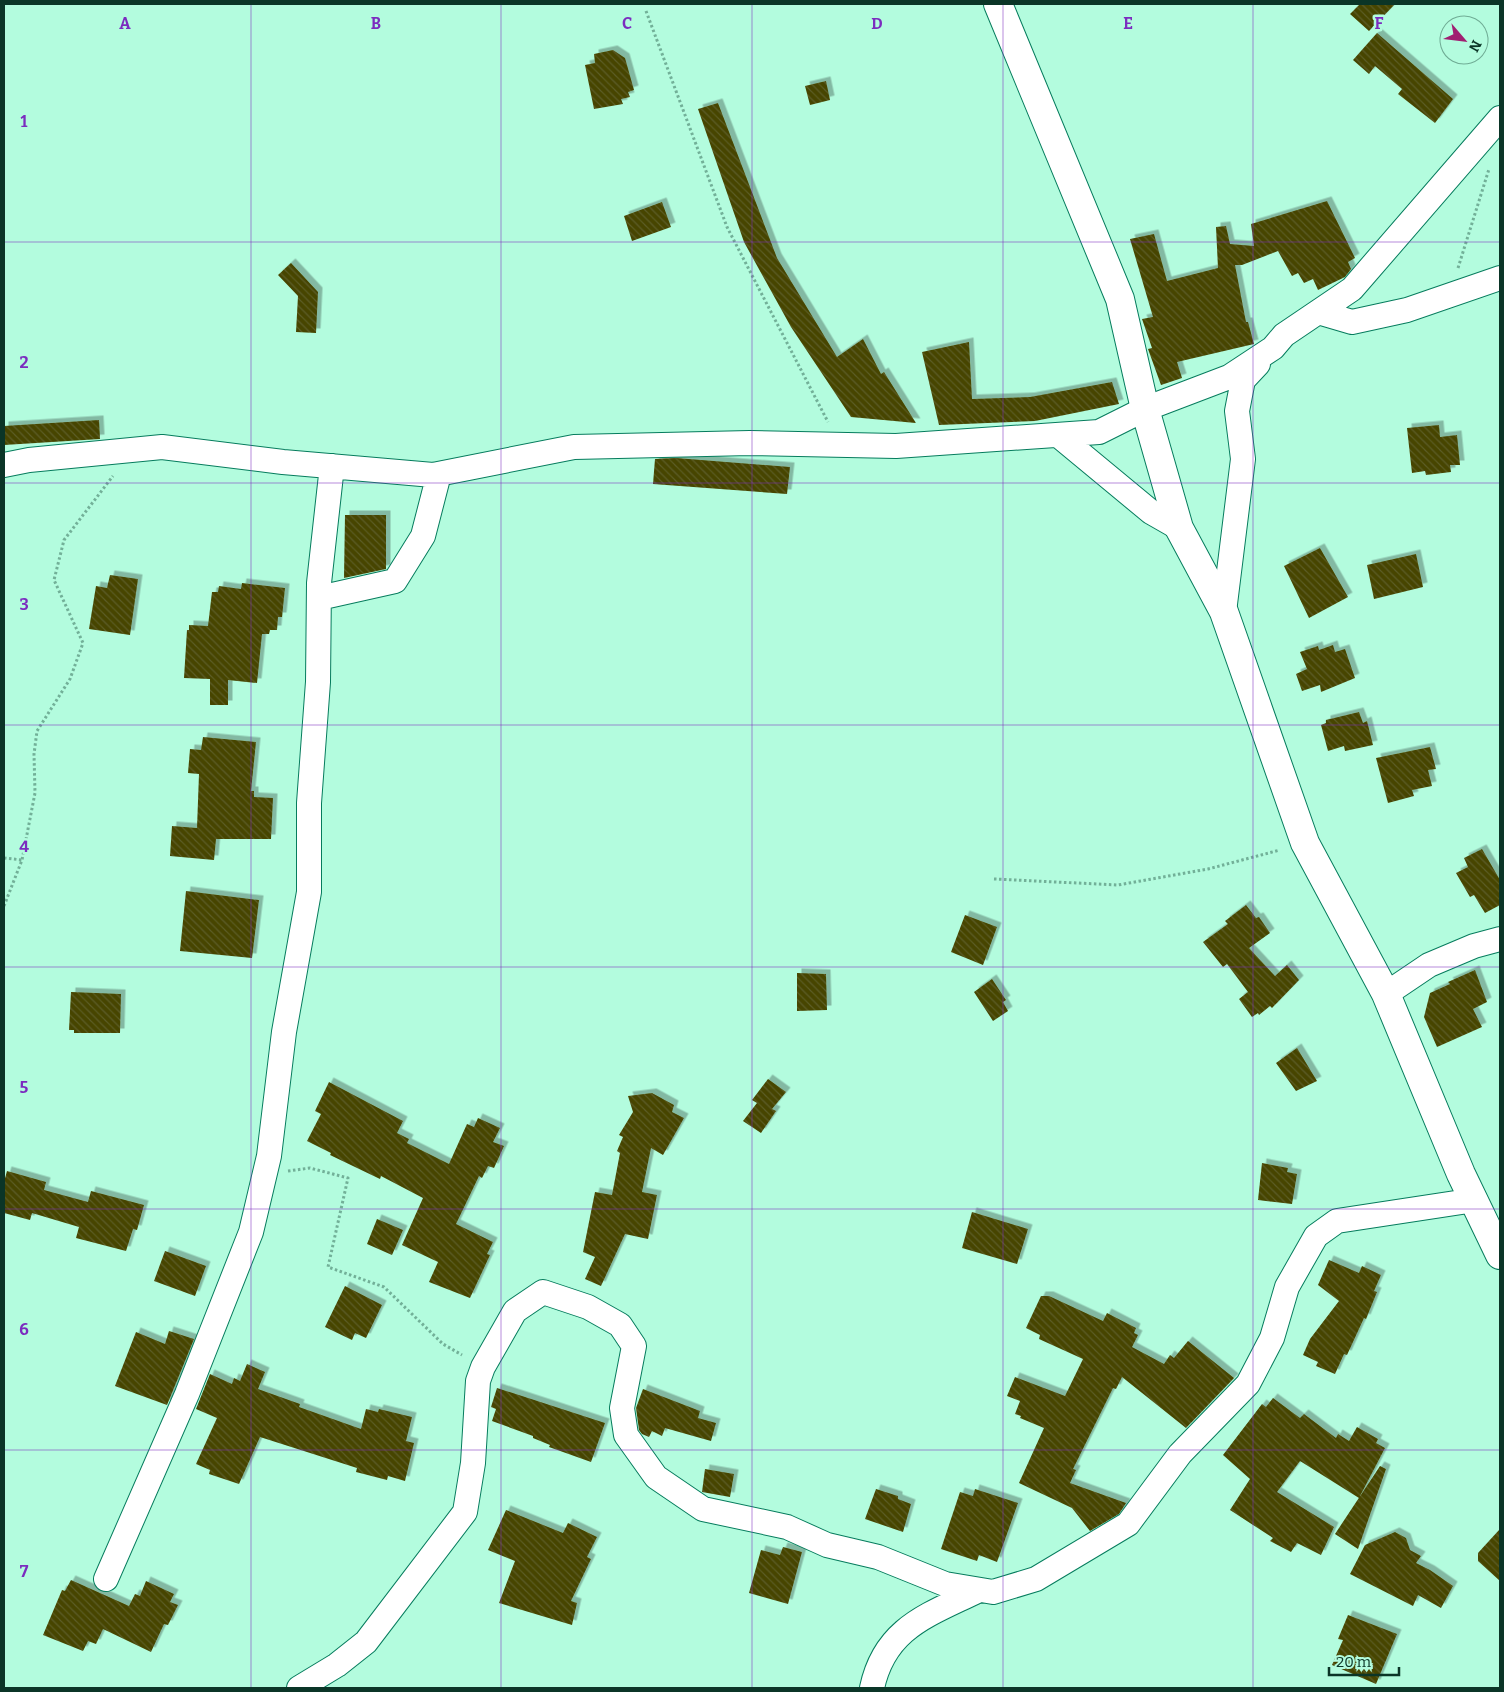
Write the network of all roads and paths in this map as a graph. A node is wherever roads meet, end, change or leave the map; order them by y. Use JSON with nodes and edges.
{"nodes":[{"id":1,"x":998,"y":4,"type":"edge"},
{"id":2,"x":646,"y":11,"type":"dead end"},
{"id":3,"x":1500,"y":118,"type":"edge"},
{"id":4,"x":1490,"y":166,"type":"dead end"},
{"id":5,"x":1500,"y":278,"type":"edge"},
{"id":6,"x":1452,"y":294,"type":"junction"},
{"id":7,"x":1318,"y":312,"type":"junction"},
{"id":8,"x":1272,"y":348,"type":"junction"},
{"id":9,"x":1145,"y":409,"type":"junction"},
{"id":10,"x":1058,"y":435,"type":"junction"},
{"id":11,"x":840,"y":445,"type":"junction"},
{"id":12,"x":133,"y":450,"type":"junction"},
{"id":13,"x":4,"y":465,"type":"edge"},
{"id":14,"x":332,"y":466,"type":"junction"},
{"id":15,"x":440,"y":474,"type":"junction"},
{"id":16,"x":1179,"y":528,"type":"junction"},
{"id":17,"x":319,"y":598,"type":"junction"},
{"id":18,"x":1224,"y":612,"type":"junction"},
{"id":19,"x":1305,"y":843,"type":"junction"},
{"id":20,"x":4,"y":858,"type":"edge"},
{"id":21,"x":22,"y":860,"type":"junction"},
{"id":22,"x":994,"y":879,"type":"dead end"},
{"id":23,"x":4,"y":906,"type":"edge"},
{"id":24,"x":1500,"y":939,"type":"edge"},
{"id":25,"x":1386,"y":994,"type":"junction"},
{"id":26,"x":265,"y":1174,"type":"junction"},
{"id":27,"x":1475,"y":1200,"type":"junction"},
{"id":28,"x":1500,"y":1255,"type":"edge"},
{"id":29,"x":483,"y":1367,"type":"junction"},
{"id":30,"x":106,"y":1579,"type":"dead end"},
{"id":31,"x":979,"y":1590,"type":"junction"},
{"id":32,"x":299,"y":1688,"type":"edge"},
{"id":33,"x":872,"y":1688,"type":"edge"}],
"edges":[{"from":1,"to":9,"type":"street"},
{"from":2,"to":11,"type":"path"},
{"from":3,"to":7,"type":"street"},
{"from":4,"to":6,"type":"path"},
{"from":5,"to":6,"type":"street"},
{"from":6,"to":7,"type":"street"},
{"from":7,"to":8,"type":"street"},
{"from":8,"to":9,"type":"street"},
{"from":8,"to":18,"type":"street"},
{"from":9,"to":10,"type":"street"},
{"from":9,"to":16,"type":"street"},
{"from":10,"to":11,"type":"street"},
{"from":10,"to":16,"type":"street"},
{"from":11,"to":15,"type":"street"},
{"from":12,"to":13,"type":"street"},
{"from":12,"to":14,"type":"street"},
{"from":12,"to":21,"type":"path"},
{"from":14,"to":15,"type":"street"},
{"from":14,"to":17,"type":"street"},
{"from":15,"to":17,"type":"street"},
{"from":16,"to":18,"type":"street"},
{"from":17,"to":26,"type":"street"},
{"from":18,"to":19,"type":"street"},
{"from":19,"to":22,"type":"path"},
{"from":19,"to":25,"type":"street"},
{"from":20,"to":21,"type":"path"},
{"from":21,"to":23,"type":"path"},
{"from":24,"to":25,"type":"street"},
{"from":25,"to":27,"type":"street"},
{"from":26,"to":29,"type":"path"},
{"from":26,"to":30,"type":"street"},
{"from":27,"to":28,"type":"street"},
{"from":27,"to":31,"type":"street"},
{"from":29,"to":31,"type":"street"},
{"from":29,"to":32,"type":"street"},
{"from":31,"to":33,"type":"street"}]}
